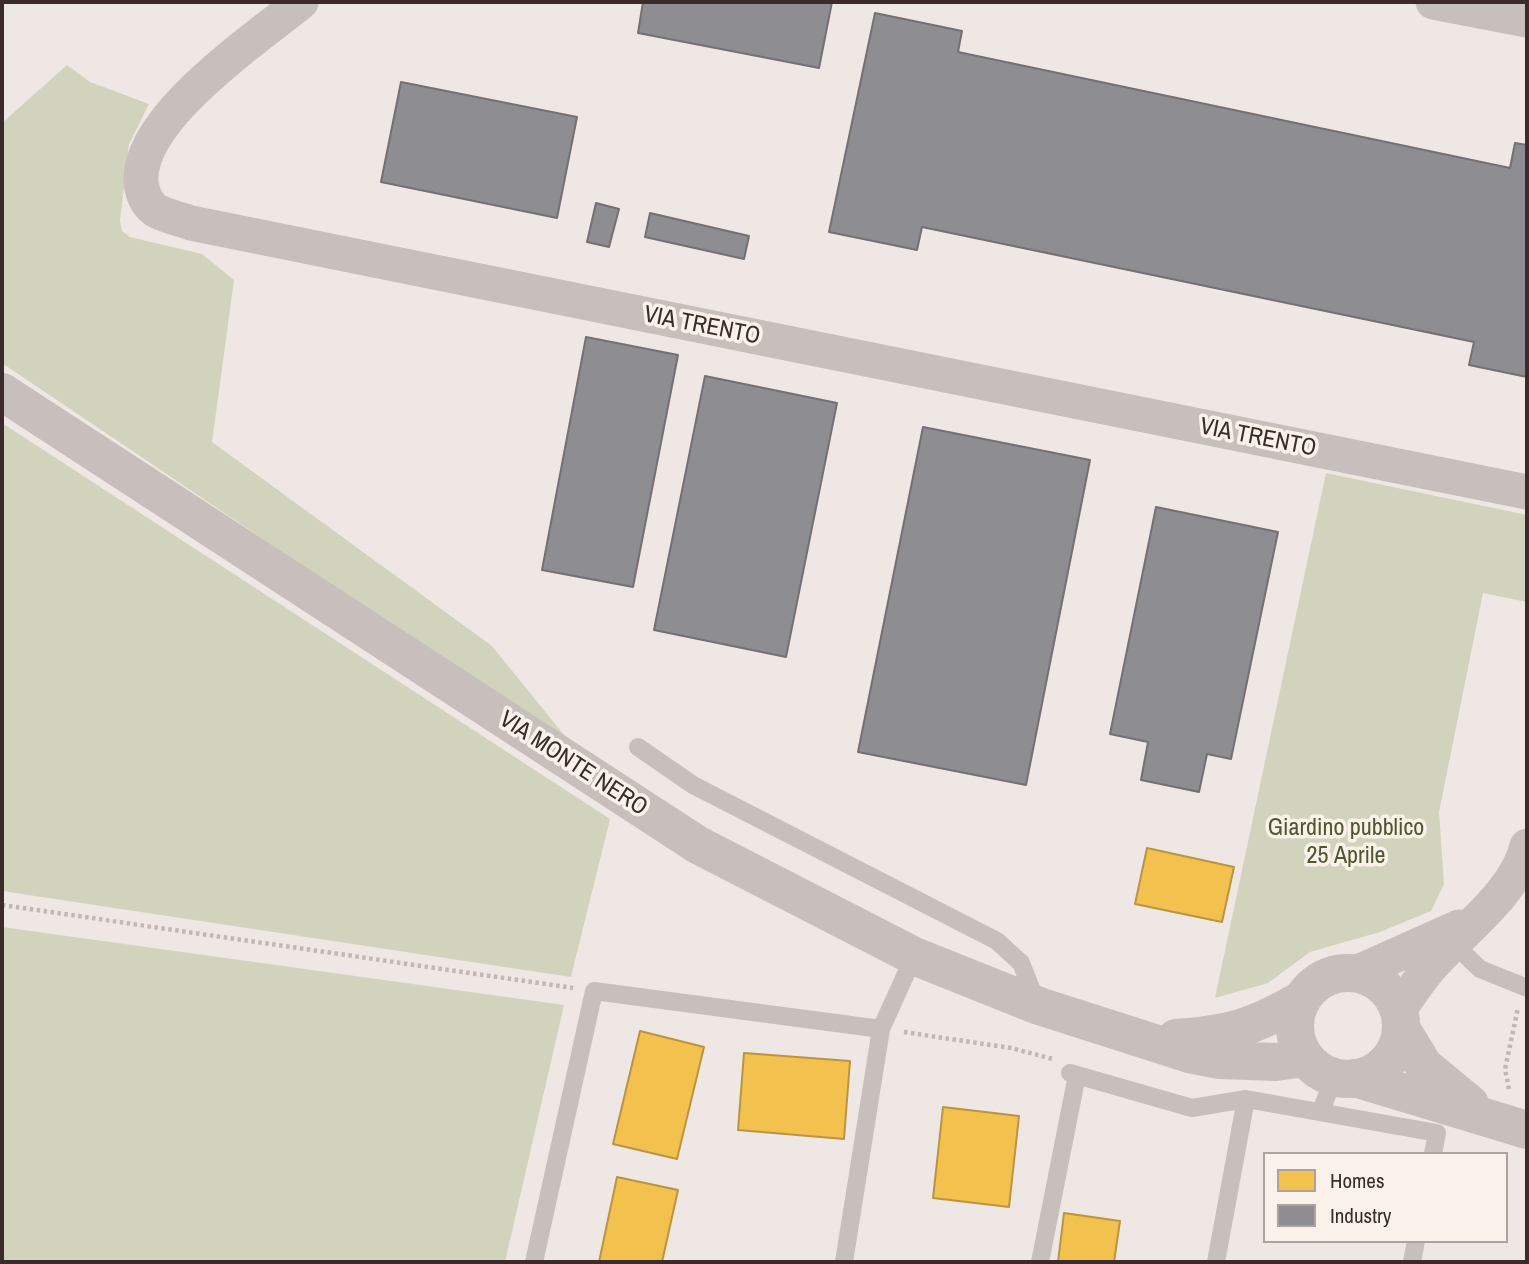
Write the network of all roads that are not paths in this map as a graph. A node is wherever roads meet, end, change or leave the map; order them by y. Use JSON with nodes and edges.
{"nodes":[{"id":1,"x":301,"y":2,"type":"edge"},
{"id":2,"x":1433,"y":2,"type":"edge"},
{"id":3,"x":1527,"y":20,"type":"edge"},
{"id":4,"x":2,"y":392,"type":"edge"},
{"id":5,"x":1527,"y":492,"type":"edge"},
{"id":6,"x":638,"y":747,"type":"dead end"},
{"id":7,"x":1527,"y":846,"type":"edge"},
{"id":8,"x":1464,"y":932,"type":"junction"},
{"id":9,"x":914,"y":956,"type":"junction"},
{"id":10,"x":1356,"y":973,"type":"junction"},
{"id":11,"x":1525,"y":988,"type":"edge"},
{"id":12,"x":1301,"y":1000,"type":"junction"},
{"id":13,"x":1039,"y":1006,"type":"junction"},
{"id":14,"x":1400,"y":1019,"type":"junction"},
{"id":15,"x":881,"y":1029,"type":"junction"},
{"id":16,"x":1149,"y":1039,"type":"junction"},
{"id":17,"x":1329,"y":1081,"type":"junction"},
{"id":18,"x":1246,"y":1099,"type":"junction"},
{"id":19,"x":1513,"y":1116,"type":"edge"},
{"id":20,"x":1433,"y":1152,"type":"edge"},
{"id":21,"x":1416,"y":1243,"type":"edge"},
{"id":22,"x":534,"y":1262,"type":"edge"},
{"id":23,"x":844,"y":1262,"type":"edge"},
{"id":24,"x":1040,"y":1262,"type":"edge"},
{"id":25,"x":1216,"y":1262,"type":"edge"},
{"id":26,"x":1412,"y":1262,"type":"edge"}],
"edges":[{"from":1,"to":5,"type":"street","name":"VIA TRENTO"},
{"from":2,"to":3,"type":"street"},
{"from":4,"to":9,"type":"street","name":"VIA MONTE NERO"},
{"from":6,"to":13,"type":"lane"},
{"from":7,"to":8,"type":"street"},
{"from":8,"to":10,"type":"street"},
{"from":8,"to":11,"type":"lane"},
{"from":8,"to":14,"type":"street"},
{"from":9,"to":13,"type":"street","name":"VIA MONTE NERO"},
{"from":9,"to":15,"type":"lane"},
{"from":10,"to":12,"type":"street"},
{"from":10,"to":14,"type":"street"},
{"from":12,"to":16,"type":"street","name":"VIA MONTE NERO"},
{"from":12,"to":17,"type":"street"},
{"from":13,"to":16,"type":"street","name":"VIA MONTE NERO"},
{"from":14,"to":17,"type":"street"},
{"from":14,"to":19,"type":"street"},
{"from":15,"to":22,"type":"lane"},
{"from":15,"to":23,"type":"lane"},
{"from":16,"to":17,"type":"street","name":"VIA MONTE NERO"},
{"from":17,"to":18,"type":"lane"},
{"from":17,"to":19,"type":"street","name":"VIA MONTE NERO"},
{"from":17,"to":20,"type":"lane"},
{"from":18,"to":24,"type":"lane"},
{"from":18,"to":25,"type":"lane"},
{"from":21,"to":26,"type":"lane"}]}
